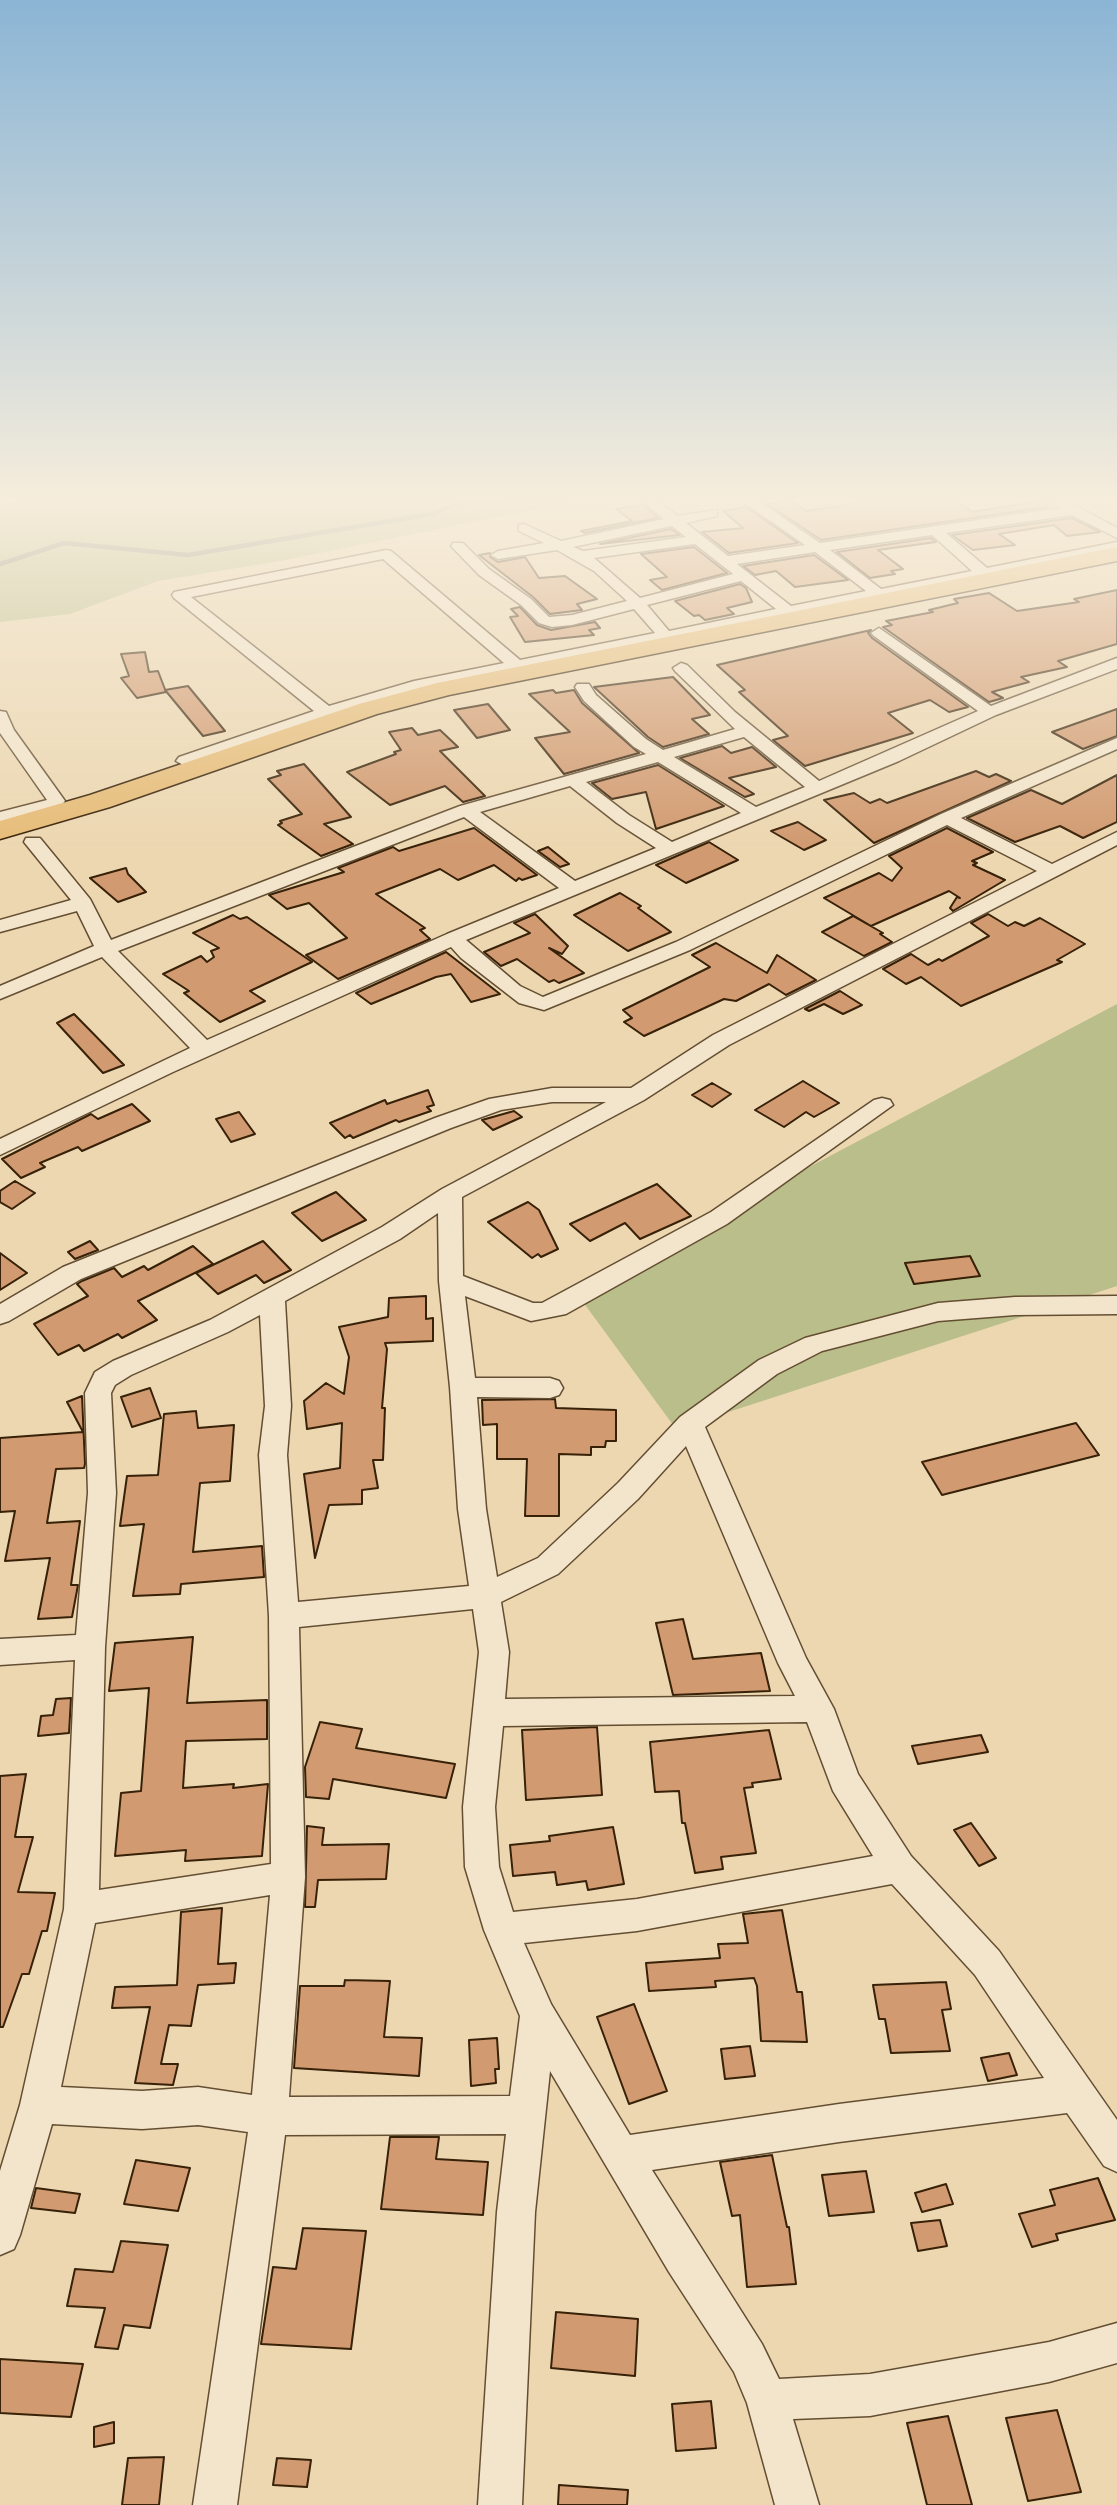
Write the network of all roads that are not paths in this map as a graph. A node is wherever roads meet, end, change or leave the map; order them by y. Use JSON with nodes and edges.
{"nodes":[{"id":1,"x":201,"y":613,"type":"edge"},
{"id":2,"x":455,"y":613,"type":"edge"},
{"id":3,"x":537,"y":613,"type":"edge"},
{"id":4,"x":598,"y":613,"type":"edge"},
{"id":5,"x":645,"y":613,"type":"edge"},
{"id":6,"x":789,"y":613,"type":"edge"},
{"id":7,"x":803,"y":613,"type":"edge"},
{"id":8,"x":792,"y":615,"type":"junction"},
{"id":9,"x":879,"y":633,"type":"dead end"},
{"id":10,"x":668,"y":640,"type":"junction"},
{"id":11,"x":1117,"y":663,"type":"edge"},
{"id":12,"x":516,"y":665,"type":"junction"},
{"id":13,"x":681,"y":668,"type":"dead end"},
{"id":14,"x":583,"y":687,"type":"dead end"},
{"id":15,"x":326,"y":712,"type":"junction"},
{"id":16,"x":990,"y":712,"type":"junction"},
{"id":17,"x":0,"y":718,"type":"edge"},
{"id":18,"x":747,"y":731,"type":"junction"},
{"id":19,"x":1117,"y":743,"type":"edge"},
{"id":20,"x":662,"y":755,"type":"junction"},
{"id":21,"x":185,"y":761,"type":"dead end"},
{"id":22,"x":573,"y":780,"type":"junction"},
{"id":23,"x":816,"y":787,"type":"junction"},
{"id":24,"x":466,"y":810,"type":"junction"},
{"id":25,"x":755,"y":814,"type":"junction"},
{"id":26,"x":0,"y":817,"type":"edge"},
{"id":27,"x":947,"y":818,"type":"junction"},
{"id":28,"x":0,"y":830,"type":"edge"},
{"id":29,"x":1117,"y":838,"type":"edge"},
{"id":30,"x":33,"y":842,"type":"dead end"},
{"id":31,"x":671,"y":849,"type":"junction"},
{"id":32,"x":1053,"y":872,"type":"junction"},
{"id":33,"x":573,"y":889,"type":"junction"},
{"id":34,"x":83,"y":903,"type":"junction"},
{"id":35,"x":0,"y":926,"type":"edge"},
{"id":36,"x":454,"y":938,"type":"junction"},
{"id":37,"x":105,"y":949,"type":"junction"},
{"id":38,"x":1,"y":993,"type":"edge"},
{"id":39,"x":204,"y":1050,"type":"junction"},
{"id":40,"x":636,"y":1095,"type":"junction"},
{"id":41,"x":882,"y":1105,"type":"dead end"},
{"id":42,"x":0,"y":1148,"type":"edge"},
{"id":43,"x":450,"y":1194,"type":"junction"},
{"id":44,"x":451,"y":1281,"type":"junction"},
{"id":45,"x":272,"y":1298,"type":"junction"},
{"id":46,"x":1117,"y":1305,"type":"edge"},
{"id":47,"x":0,"y":1315,"type":"edge"},
{"id":48,"x":463,"y":1387,"type":"junction"},
{"id":49,"x":550,"y":1388,"type":"dead end"},
{"id":50,"x":690,"y":1424,"type":"junction"},
{"id":51,"x":486,"y":1596,"type":"junction"},
{"id":52,"x":284,"y":1616,"type":"junction"},
{"id":53,"x":90,"y":1647,"type":"junction"},
{"id":54,"x":0,"y":1652,"type":"edge"},
{"id":55,"x":818,"y":1709,"type":"junction"},
{"id":56,"x":486,"y":1713,"type":"junction"},
{"id":57,"x":899,"y":1867,"type":"junction"},
{"id":58,"x":288,"y":1877,"type":"junction"},
{"id":59,"x":81,"y":1909,"type":"junction"},
{"id":60,"x":501,"y":1930,"type":"junction"},
{"id":61,"x":538,"y":2016,"type":"junction"},
{"id":62,"x":1076,"y":2093,"type":"junction"},
{"id":63,"x":39,"y":2105,"type":"junction"},
{"id":64,"x":526,"y":2115,"type":"junction"},
{"id":65,"x":270,"y":2116,"type":"junction"},
{"id":66,"x":1117,"y":2153,"type":"edge"},
{"id":67,"x":622,"y":2155,"type":"junction"},
{"id":68,"x":0,"y":2235,"type":"edge"},
{"id":69,"x":1117,"y":2343,"type":"edge"},
{"id":70,"x":767,"y":2400,"type":"junction"},
{"id":71,"x":215,"y":2505,"type":"edge"},
{"id":72,"x":500,"y":2505,"type":"edge"},
{"id":73,"x":797,"y":2505,"type":"edge"}],
"edges":[{"from":1,"to":15,"type":"street"},
{"from":2,"to":12,"type":"street"},
{"from":3,"to":4,"type":"street"},
{"from":5,"to":10,"type":"street"},
{"from":6,"to":8,"type":"street"},
{"from":7,"to":8,"type":"main road"},
{"from":8,"to":10,"type":"main road"},
{"from":9,"to":16,"type":"street"},
{"from":10,"to":12,"type":"street"},
{"from":10,"to":28,"type":"main road"},
{"from":11,"to":16,"type":"street"},
{"from":12,"to":15,"type":"street"},
{"from":13,"to":18,"type":"street"},
{"from":14,"to":20,"type":"street"},
{"from":15,"to":21,"type":"street"},
{"from":16,"to":23,"type":"street"},
{"from":17,"to":26,"type":"street"},
{"from":18,"to":20,"type":"street"},
{"from":18,"to":23,"type":"street"},
{"from":19,"to":27,"type":"street"},
{"from":20,"to":22,"type":"street"},
{"from":20,"to":25,"type":"street"},
{"from":22,"to":24,"type":"street"},
{"from":22,"to":31,"type":"street"},
{"from":23,"to":25,"type":"street"},
{"from":24,"to":33,"type":"street"},
{"from":24,"to":37,"type":"street"},
{"from":25,"to":31,"type":"street"},
{"from":27,"to":32,"type":"street"},
{"from":27,"to":36,"type":"street"},
{"from":29,"to":32,"type":"street"},
{"from":30,"to":34,"type":"street"},
{"from":31,"to":33,"type":"street"},
{"from":32,"to":40,"type":"street"},
{"from":33,"to":36,"type":"street"},
{"from":34,"to":35,"type":"street"},
{"from":34,"to":37,"type":"street"},
{"from":36,"to":39,"type":"street"},
{"from":37,"to":38,"type":"street"},
{"from":37,"to":39,"type":"street"},
{"from":39,"to":42,"type":"street"},
{"from":40,"to":43,"type":"street"},
{"from":40,"to":47,"type":"street"},
{"from":41,"to":44,"type":"street"},
{"from":43,"to":44,"type":"street"},
{"from":43,"to":45,"type":"street"},
{"from":44,"to":48,"type":"street"},
{"from":45,"to":52,"type":"street"},
{"from":45,"to":53,"type":"street"},
{"from":46,"to":50,"type":"street"},
{"from":48,"to":49,"type":"street"},
{"from":48,"to":51,"type":"street"},
{"from":50,"to":51,"type":"street"},
{"from":50,"to":55,"type":"street"},
{"from":51,"to":52,"type":"street"},
{"from":51,"to":56,"type":"street"},
{"from":52,"to":58,"type":"street"},
{"from":53,"to":54,"type":"street"},
{"from":53,"to":59,"type":"street"},
{"from":55,"to":56,"type":"street"},
{"from":55,"to":57,"type":"street"},
{"from":56,"to":60,"type":"street"},
{"from":57,"to":60,"type":"street"},
{"from":57,"to":62,"type":"street"},
{"from":58,"to":59,"type":"street"},
{"from":58,"to":65,"type":"street"},
{"from":59,"to":63,"type":"street"},
{"from":60,"to":61,"type":"street"},
{"from":61,"to":64,"type":"street"},
{"from":61,"to":67,"type":"street"},
{"from":62,"to":66,"type":"street"},
{"from":62,"to":67,"type":"street"},
{"from":63,"to":65,"type":"street"},
{"from":63,"to":68,"type":"street"},
{"from":64,"to":65,"type":"street"},
{"from":64,"to":72,"type":"street"},
{"from":65,"to":71,"type":"street"},
{"from":67,"to":70,"type":"street"},
{"from":69,"to":70,"type":"street"},
{"from":70,"to":73,"type":"street"}]}
